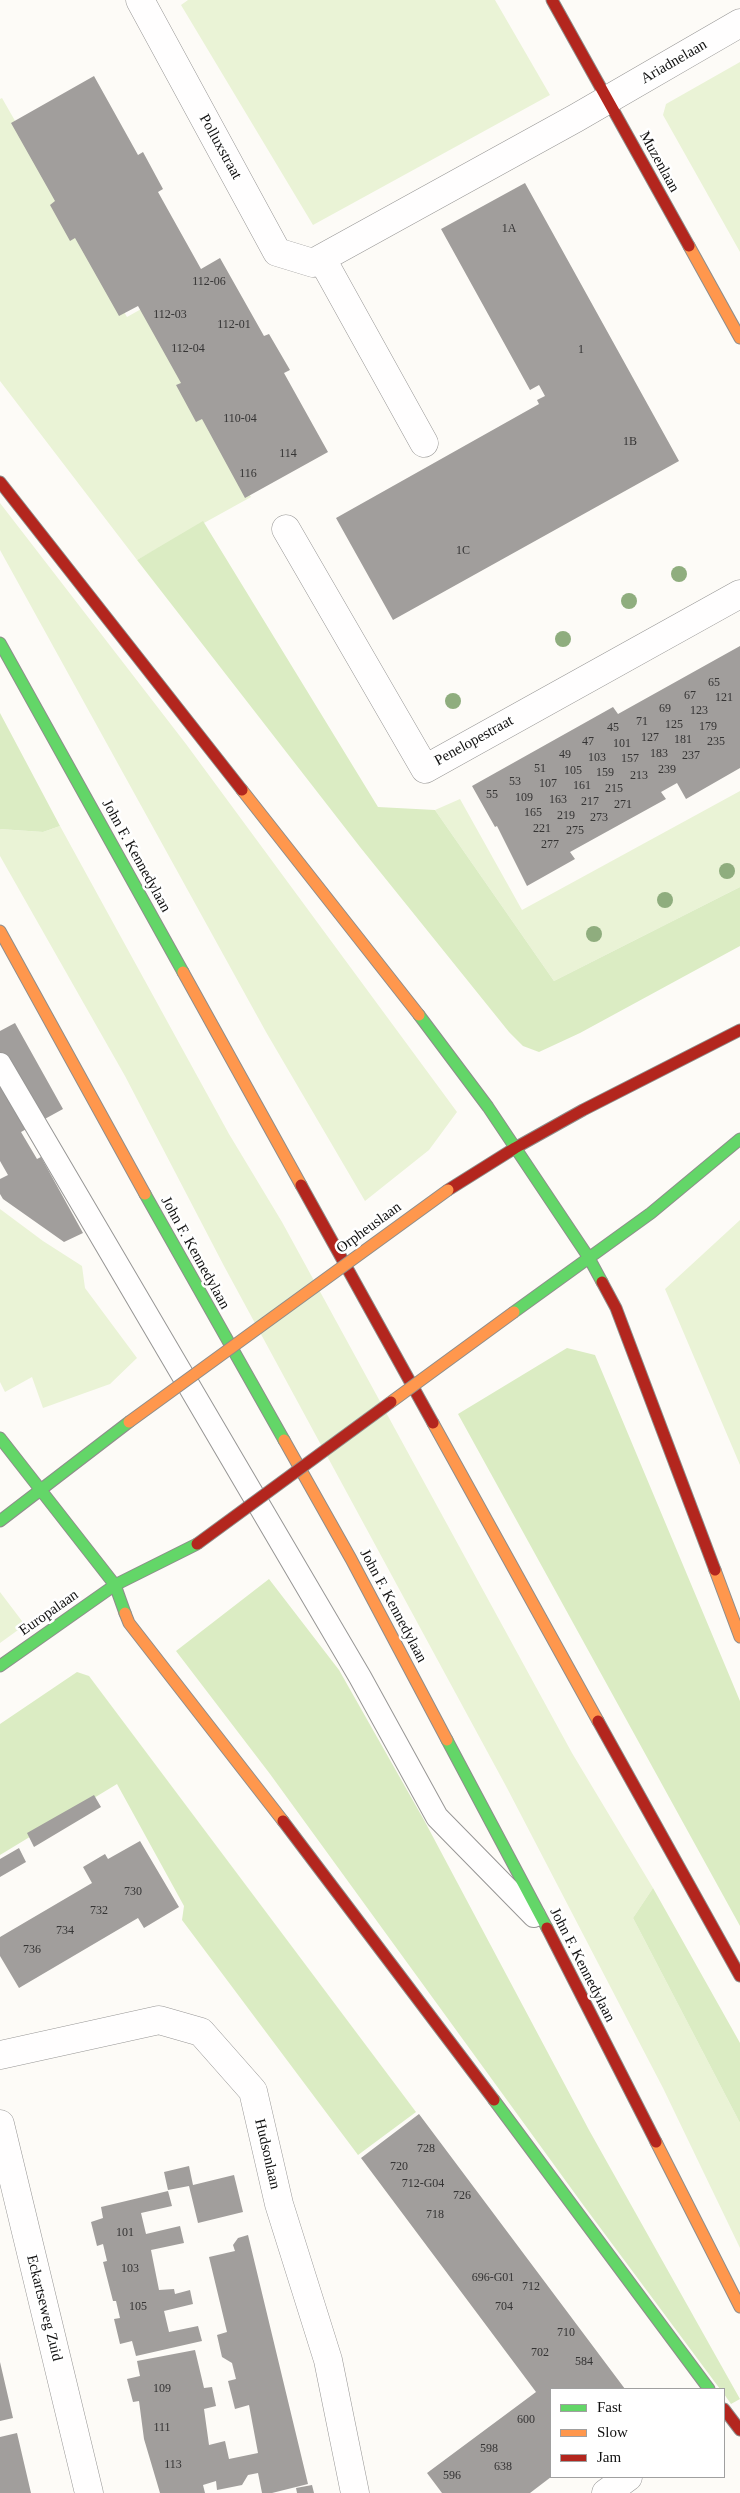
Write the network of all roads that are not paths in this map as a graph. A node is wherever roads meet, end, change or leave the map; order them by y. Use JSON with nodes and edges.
{"nodes":[{"id":1,"x":140,"y":0,"type":"edge"},
{"id":2,"x":552,"y":0,"type":"edge"},
{"id":3,"x":740,"y":24,"type":"edge"},
{"id":4,"x":608,"y":100,"type":"junction"},
{"id":5,"x":322,"y":259,"type":"junction"},
{"id":6,"x":740,"y":338,"type":"edge"},
{"id":7,"x":424,"y":443,"type":"dead end"},
{"id":8,"x":0,"y":482,"type":"edge"},
{"id":9,"x":286,"y":529,"type":"dead end"},
{"id":10,"x":740,"y":594,"type":"edge"},
{"id":11,"x":0,"y":643,"type":"edge"},
{"id":12,"x":0,"y":930,"type":"edge"},
{"id":13,"x":740,"y":1030,"type":"edge"},
{"id":14,"x":0,"y":1064,"type":"edge"},
{"id":15,"x":740,"y":1139,"type":"edge"},
{"id":16,"x":515,"y":1148,"type":"junction"},
{"id":17,"x":589,"y":1258,"type":"junction"},
{"id":18,"x":0,"y":1438,"type":"edge"},
{"id":19,"x":40,"y":1489,"type":"junction"},
{"id":20,"x":0,"y":1521,"type":"edge"},
{"id":21,"x":115,"y":1585,"type":"junction"},
{"id":22,"x":740,"y":1637,"type":"edge"},
{"id":23,"x":0,"y":1666,"type":"edge"},
{"id":24,"x":547,"y":1929,"type":"junction"},
{"id":25,"x":740,"y":1976,"type":"edge"},
{"id":26,"x":0,"y":2056,"type":"edge"},
{"id":27,"x":0,"y":2124,"type":"edge"},
{"id":28,"x":740,"y":2307,"type":"edge"},
{"id":29,"x":708,"y":2388,"type":"edge"},
{"id":30,"x":725,"y":2410,"type":"edge"},
{"id":31,"x":740,"y":2430,"type":"edge"},
{"id":32,"x":627,"y":2478,"type":"edge"},
{"id":33,"x":89,"y":2493,"type":"edge"},
{"id":34,"x":355,"y":2493,"type":"edge"},
{"id":35,"x":606,"y":2493,"type":"edge"}],
"edges":[{"from":1,"to":5,"type":"street","name":"Polluxstraat"},
{"from":2,"to":4,"type":"main road","name":"Muzenlaan"},
{"from":3,"to":4,"type":"street","name":"Ariadnelaan"},
{"from":4,"to":5,"type":"street"},
{"from":4,"to":6,"type":"main road","name":"Muzenlaan"},
{"from":5,"to":7,"type":"street"},
{"from":8,"to":16,"type":"main road"},
{"from":9,"to":10,"type":"street","name":"Penelopestraat"},
{"from":11,"to":25,"type":"main road","name":"John F. Kennedylaan"},
{"from":12,"to":24,"type":"main road","name":"John F. Kennedylaan"},
{"from":13,"to":16,"type":"main road","name":"Orpheuslaan"},
{"from":14,"to":24,"type":"lane"},
{"from":15,"to":17,"type":"main road"},
{"from":16,"to":17,"type":"main road"},
{"from":16,"to":19,"type":"main road","name":"Orpheuslaan","bridge":true},
{"from":17,"to":21,"type":"main road","bridge":true},
{"from":17,"to":22,"type":"main road"},
{"from":18,"to":19,"type":"main road"},
{"from":19,"to":20,"type":"main road"},
{"from":19,"to":21,"type":"main road"},
{"from":21,"to":23,"type":"main road","name":"Europalaan"},
{"from":21,"to":29,"type":"main road"},
{"from":24,"to":28,"type":"main road","name":"John F. Kennedylaan"},
{"from":26,"to":34,"type":"street","name":"Hudsonlaan"},
{"from":27,"to":33,"type":"street","name":"Eckartseweg Zuid"},
{"from":30,"to":31,"type":"main road"},
{"from":32,"to":35,"type":"street"}]}
